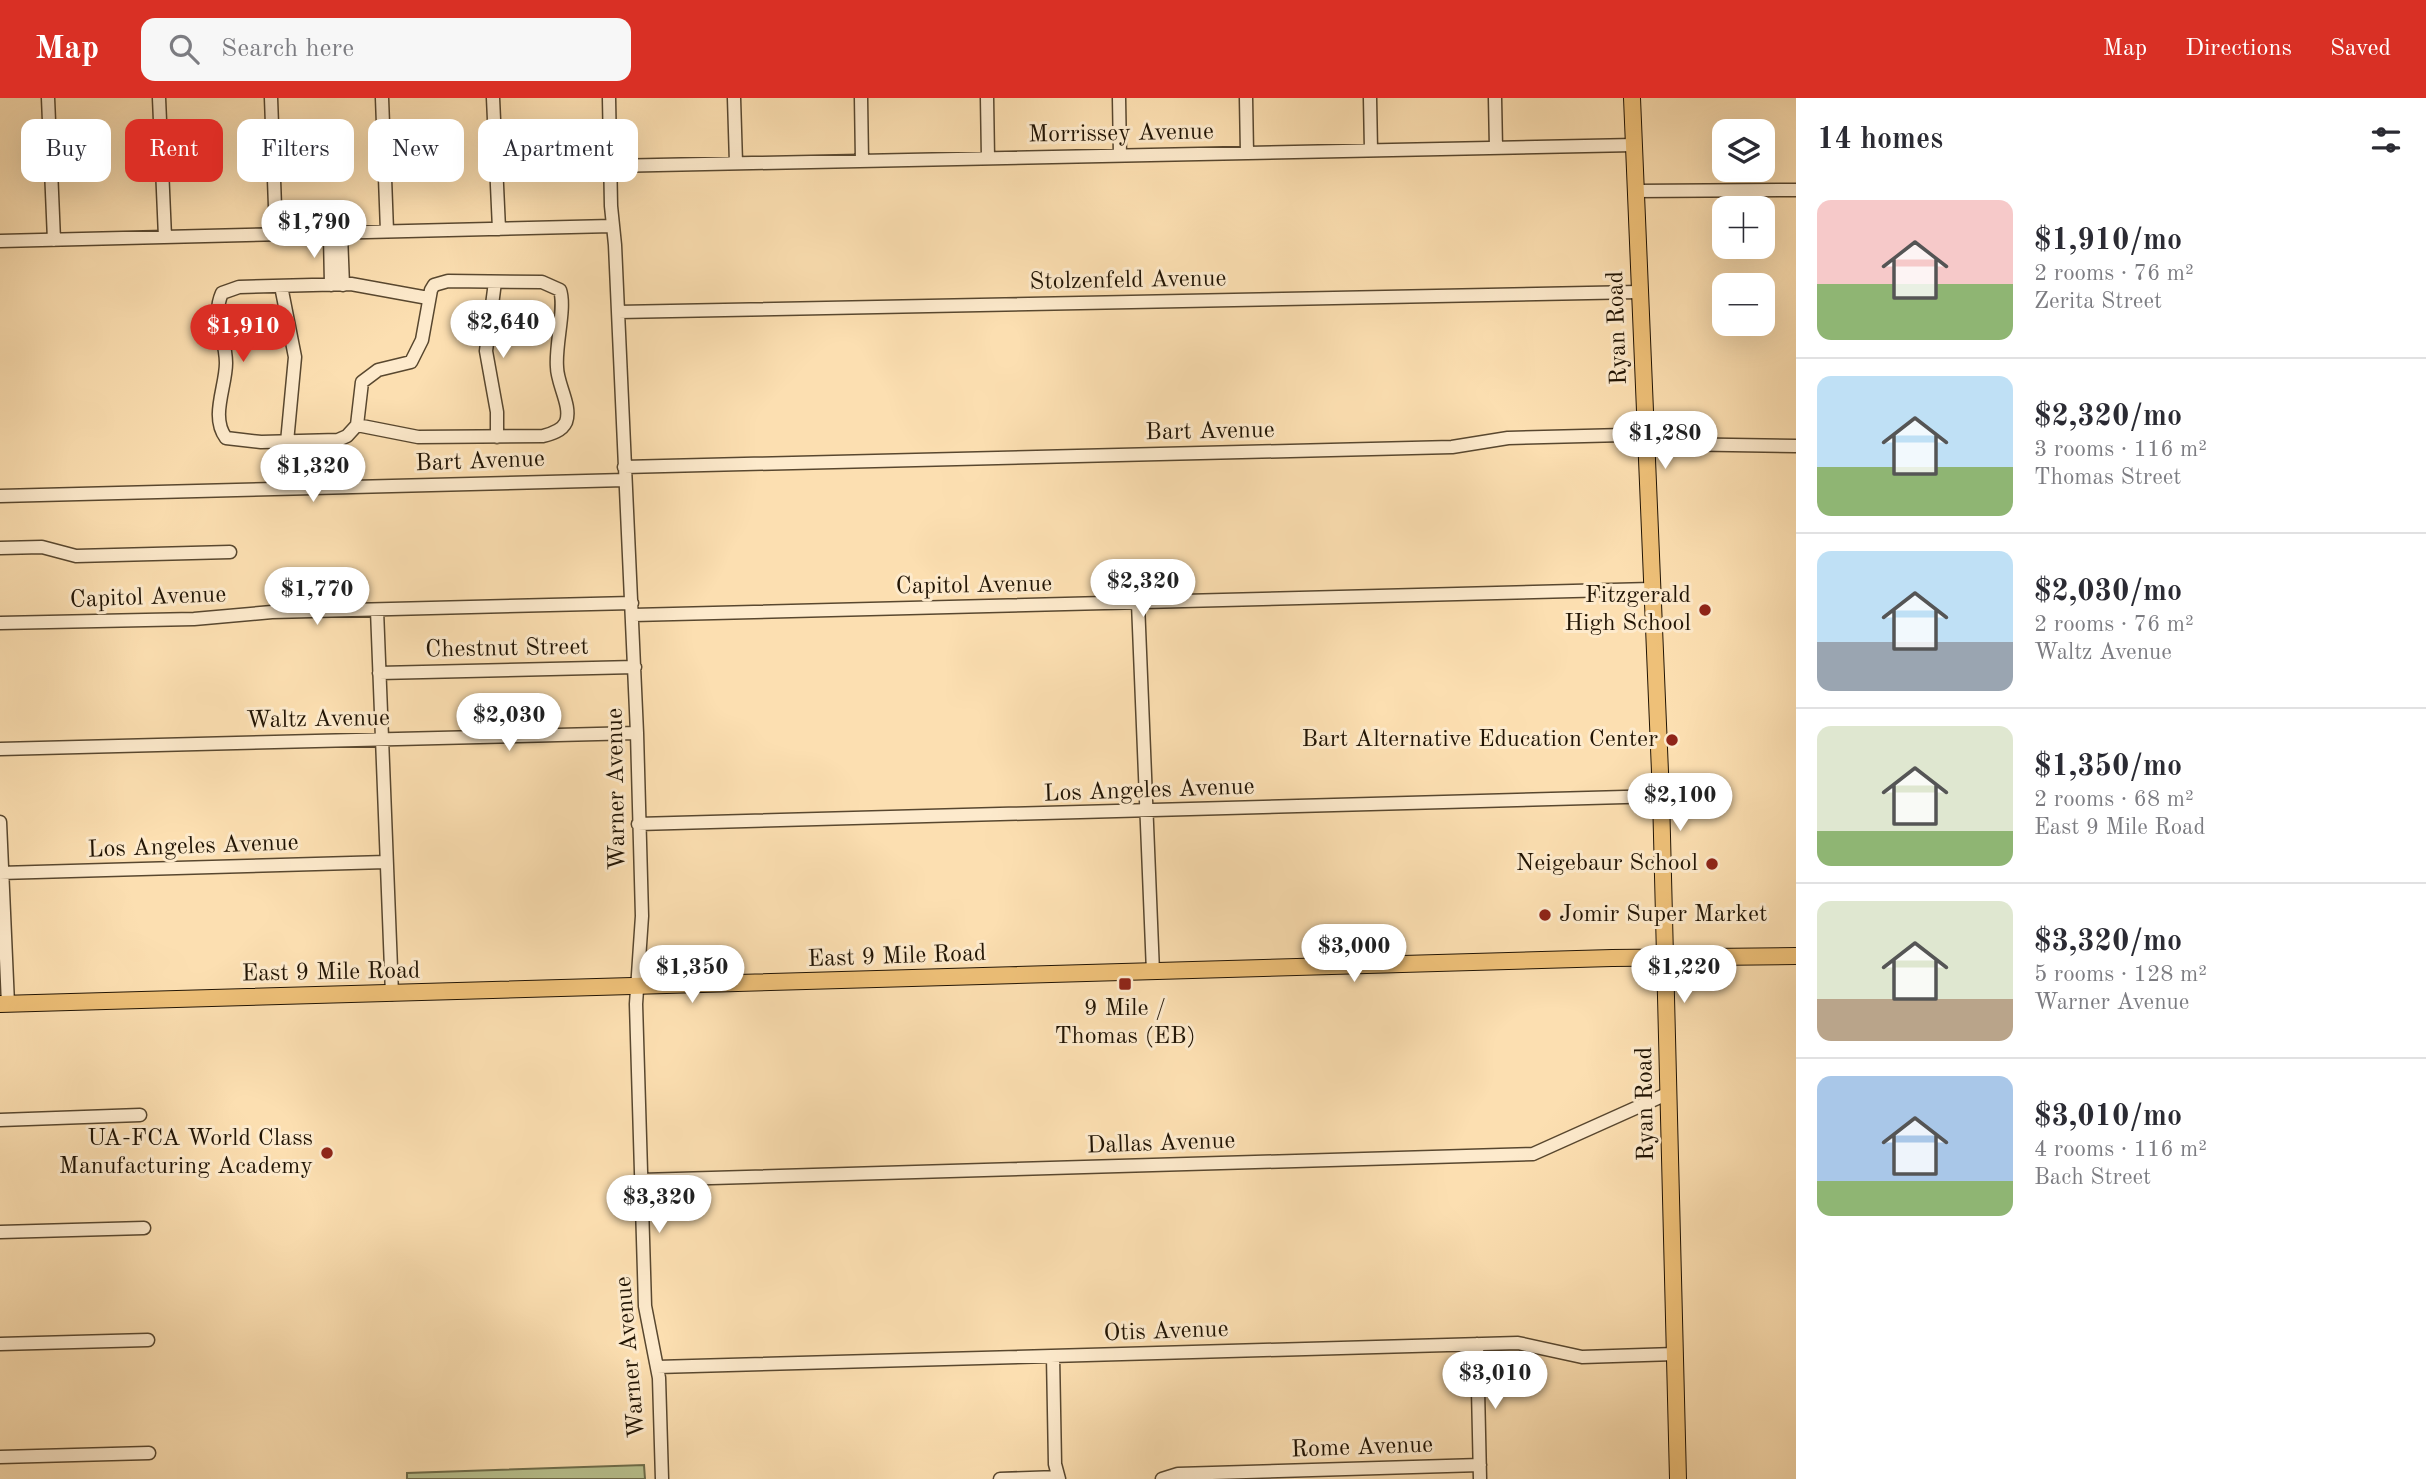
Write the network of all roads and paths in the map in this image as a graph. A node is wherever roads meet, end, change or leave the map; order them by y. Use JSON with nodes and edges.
{"nodes":[{"id":1,"x":48,"y":98,"type":"edge"},
{"id":2,"x":159,"y":98,"type":"edge"},
{"id":3,"x":271,"y":98,"type":"edge"},
{"id":4,"x":382,"y":98,"type":"edge"},
{"id":5,"x":493,"y":98,"type":"edge"},
{"id":6,"x":609,"y":98,"type":"edge"},
{"id":7,"x":734,"y":98,"type":"edge"},
{"id":8,"x":861,"y":98,"type":"edge"},
{"id":9,"x":987,"y":98,"type":"edge"},
{"id":10,"x":1119,"y":98,"type":"edge"},
{"id":11,"x":1246,"y":98,"type":"edge"},
{"id":12,"x":1370,"y":98,"type":"edge"},
{"id":13,"x":1495,"y":98,"type":"edge"},
{"id":14,"x":1632,"y":98,"type":"edge"},
{"id":15,"x":609,"y":119,"type":"edge"},
{"id":16,"x":1634,"y":145,"type":"junction"},
{"id":17,"x":1496,"y":148,"type":"junction"},
{"id":18,"x":1371,"y":150,"type":"junction"},
{"id":19,"x":1247,"y":153,"type":"junction"},
{"id":20,"x":1120,"y":156,"type":"junction"},
{"id":21,"x":988,"y":158,"type":"junction"},
{"id":22,"x":862,"y":161,"type":"junction"},
{"id":23,"x":736,"y":163,"type":"junction"},
{"id":24,"x":638,"y":165,"type":"edge"},
{"id":25,"x":611,"y":182,"type":"edge"},
{"id":26,"x":1796,"y":190,"type":"edge"},
{"id":27,"x":1635,"y":191,"type":"junction"},
{"id":28,"x":612,"y":226,"type":"junction"},
{"id":29,"x":499,"y":229,"type":"junction"},
{"id":30,"x":387,"y":231,"type":"junction"},
{"id":31,"x":276,"y":234,"type":"junction"},
{"id":32,"x":336,"y":235,"type":"junction"},
{"id":33,"x":164,"y":237,"type":"junction"},
{"id":34,"x":54,"y":240,"type":"junction"},
{"id":35,"x":0,"y":241,"type":"edge"},
{"id":36,"x":495,"y":282,"type":"junction"},
{"id":37,"x":337,"y":285,"type":"junction"},
{"id":38,"x":281,"y":286,"type":"junction"},
{"id":39,"x":1639,"y":292,"type":"junction"},
{"id":40,"x":428,"y":298,"type":"junction"},
{"id":41,"x":618,"y":312,"type":"junction"},
{"id":42,"x":356,"y":425,"type":"junction"},
{"id":43,"x":497,"y":436,"type":"junction"},
{"id":44,"x":1645,"y":439,"type":"junction"},
{"id":45,"x":287,"y":442,"type":"junction"},
{"id":46,"x":1796,"y":446,"type":"edge"},
{"id":47,"x":624,"y":474,"type":"junction"},
{"id":48,"x":0,"y":496,"type":"edge"},
{"id":49,"x":0,"y":548,"type":"edge"},
{"id":50,"x":230,"y":552,"type":"dead end"},
{"id":51,"x":1651,"y":589,"type":"junction"},
{"id":52,"x":1138,"y":603,"type":"junction"},
{"id":53,"x":633,"y":609,"type":"junction"},
{"id":54,"x":377,"y":610,"type":"junction"},
{"id":55,"x":0,"y":623,"type":"edge"},
{"id":56,"x":635,"y":667,"type":"junction"},
{"id":57,"x":379,"y":673,"type":"junction"},
{"id":58,"x":637,"y":733,"type":"junction"},
{"id":59,"x":382,"y":739,"type":"junction"},
{"id":60,"x":0,"y":749,"type":"edge"},
{"id":61,"x":1661,"y":796,"type":"junction"},
{"id":62,"x":1145,"y":813,"type":"junction"},
{"id":63,"x":0,"y":822,"type":"edge"},
{"id":64,"x":638,"y":824,"type":"junction"},
{"id":65,"x":386,"y":862,"type":"junction"},
{"id":66,"x":1,"y":873,"type":"edge"},
{"id":67,"x":1796,"y":956,"type":"edge"},
{"id":68,"x":1666,"y":957,"type":"junction"},
{"id":69,"x":1153,"y":972,"type":"junction"},
{"id":70,"x":637,"y":988,"type":"junction"},
{"id":71,"x":393,"y":994,"type":"junction"},
{"id":72,"x":4,"y":1004,"type":"edge"},
{"id":73,"x":1669,"y":1093,"type":"junction"},
{"id":74,"x":139,"y":1115,"type":"dead end"},
{"id":75,"x":0,"y":1120,"type":"edge"},
{"id":76,"x":641,"y":1180,"type":"junction"},
{"id":77,"x":144,"y":1228,"type":"dead end"},
{"id":78,"x":0,"y":1232,"type":"edge"},
{"id":79,"x":148,"y":1340,"type":"dead end"},
{"id":80,"x":0,"y":1344,"type":"edge"},
{"id":81,"x":1477,"y":1344,"type":"junction"},
{"id":82,"x":1675,"y":1354,"type":"junction"},
{"id":83,"x":1053,"y":1356,"type":"junction"},
{"id":84,"x":657,"y":1367,"type":"junction"},
{"id":85,"x":149,"y":1453,"type":"dead end"},
{"id":86,"x":0,"y":1457,"type":"edge"},
{"id":87,"x":1480,"y":1472,"type":"edge"},
{"id":88,"x":1059,"y":1478,"type":"edge"},
{"id":89,"x":662,"y":1479,"type":"edge"},
{"id":90,"x":1000,"y":1479,"type":"edge"},
{"id":91,"x":1162,"y":1479,"type":"edge"},
{"id":92,"x":1678,"y":1479,"type":"edge"}],
"edges":[{"from":1,"to":34,"type":"street"},
{"from":2,"to":33,"type":"street"},
{"from":3,"to":31,"type":"street"},
{"from":4,"to":30,"type":"street"},
{"from":5,"to":29,"type":"street"},
{"from":6,"to":15,"type":"street","name":"Warner Avenue"},
{"from":7,"to":23,"type":"street"},
{"from":8,"to":22,"type":"street"},
{"from":9,"to":21,"type":"street"},
{"from":10,"to":20,"type":"street"},
{"from":11,"to":19,"type":"street"},
{"from":12,"to":18,"type":"street"},
{"from":13,"to":17,"type":"street"},
{"from":14,"to":16,"type":"main road","name":"Ryan Road"},
{"from":16,"to":17,"type":"street","name":"Morrissey Avenue"},
{"from":16,"to":27,"type":"main road","name":"Ryan Road"},
{"from":17,"to":18,"type":"street","name":"Morrissey Avenue"},
{"from":18,"to":19,"type":"street","name":"Morrissey Avenue"},
{"from":19,"to":20,"type":"street","name":"Morrissey Avenue"},
{"from":20,"to":21,"type":"street","name":"Morrissey Avenue"},
{"from":21,"to":22,"type":"street","name":"Morrissey Avenue"},
{"from":22,"to":23,"type":"street","name":"Morrissey Avenue"},
{"from":23,"to":24,"type":"street","name":"Morrissey Avenue"},
{"from":25,"to":28,"type":"street","name":"Warner Avenue"},
{"from":26,"to":27,"type":"street"},
{"from":27,"to":39,"type":"main road","name":"Ryan Road"},
{"from":28,"to":29,"type":"street"},
{"from":28,"to":41,"type":"street","name":"Warner Avenue"},
{"from":29,"to":30,"type":"street"},
{"from":30,"to":32,"type":"street"},
{"from":31,"to":32,"type":"street"},
{"from":31,"to":33,"type":"street"},
{"from":32,"to":37,"type":"street"},
{"from":33,"to":34,"type":"street"},
{"from":34,"to":35,"type":"street"},
{"from":36,"to":40,"type":"street"},
{"from":36,"to":43,"type":"street"},
{"from":36,"to":43,"type":"street"},
{"from":37,"to":38,"type":"street"},
{"from":37,"to":40,"type":"street"},
{"from":38,"to":45,"type":"street"},
{"from":38,"to":45,"type":"street"},
{"from":39,"to":41,"type":"street","name":"Stolzenfeld Avenue"},
{"from":39,"to":44,"type":"main road","name":"Ryan Road"},
{"from":40,"to":42,"type":"street"},
{"from":41,"to":47,"type":"street","name":"Warner Avenue"},
{"from":42,"to":43,"type":"street"},
{"from":42,"to":45,"type":"street"},
{"from":44,"to":46,"type":"street","name":"Bart Avenue"},
{"from":44,"to":47,"type":"street","name":"Bart Avenue"},
{"from":44,"to":51,"type":"main road","name":"Ryan Road"},
{"from":47,"to":48,"type":"street","name":"Bart Avenue"},
{"from":47,"to":53,"type":"street","name":"Warner Avenue"},
{"from":49,"to":50,"type":"street"},
{"from":51,"to":52,"type":"street","name":"Capitol Avenue"},
{"from":51,"to":61,"type":"main road","name":"Ryan Road"},
{"from":52,"to":53,"type":"street","name":"Capitol Avenue"},
{"from":52,"to":62,"type":"street"},
{"from":53,"to":54,"type":"street","name":"Capitol Avenue"},
{"from":53,"to":56,"type":"street","name":"Warner Avenue"},
{"from":54,"to":55,"type":"street","name":"Capitol Avenue"},
{"from":54,"to":57,"type":"street"},
{"from":56,"to":57,"type":"street","name":"Chestnut Street"},
{"from":56,"to":58,"type":"street","name":"Warner Avenue"},
{"from":57,"to":59,"type":"street"},
{"from":58,"to":59,"type":"street","name":"Waltz Avenue"},
{"from":58,"to":64,"type":"street","name":"Warner Avenue"},
{"from":59,"to":60,"type":"street","name":"Waltz Avenue"},
{"from":59,"to":65,"type":"street"},
{"from":61,"to":62,"type":"street","name":"Los Angeles Avenue"},
{"from":61,"to":68,"type":"main road","name":"Ryan Road"},
{"from":62,"to":64,"type":"street","name":"Los Angeles Avenue"},
{"from":62,"to":69,"type":"street"},
{"from":63,"to":66,"type":"street"},
{"from":64,"to":70,"type":"street","name":"Warner Avenue"},
{"from":65,"to":66,"type":"street","name":"Los Angeles Avenue"},
{"from":65,"to":71,"type":"street"},
{"from":66,"to":72,"type":"street"},
{"from":67,"to":68,"type":"main road","name":"East 9 Mile Road"},
{"from":68,"to":69,"type":"main road","name":"East 9 Mile Road"},
{"from":68,"to":73,"type":"main road","name":"Ryan Road"},
{"from":69,"to":70,"type":"main road","name":"East 9 Mile Road"},
{"from":70,"to":71,"type":"main road","name":"East 9 Mile Road"},
{"from":70,"to":76,"type":"street","name":"Warner Avenue"},
{"from":71,"to":72,"type":"main road","name":"East 9 Mile Road"},
{"from":73,"to":76,"type":"street","name":"Dallas Avenue"},
{"from":73,"to":82,"type":"main road","name":"Ryan Road"},
{"from":74,"to":75,"type":"street"},
{"from":76,"to":84,"type":"street","name":"Warner Avenue"},
{"from":77,"to":78,"type":"street"},
{"from":79,"to":80,"type":"street"},
{"from":81,"to":82,"type":"street","name":"Otis Avenue"},
{"from":81,"to":83,"type":"street","name":"Otis Avenue"},
{"from":81,"to":87,"type":"street"},
{"from":82,"to":92,"type":"main road","name":"Ryan Road"},
{"from":83,"to":84,"type":"street","name":"Otis Avenue"},
{"from":83,"to":88,"type":"street"},
{"from":84,"to":89,"type":"street","name":"Warner Avenue"},
{"from":85,"to":86,"type":"street"},
{"from":87,"to":91,"type":"street","name":"Rome Avenue"},
{"from":88,"to":90,"type":"street"}]}
